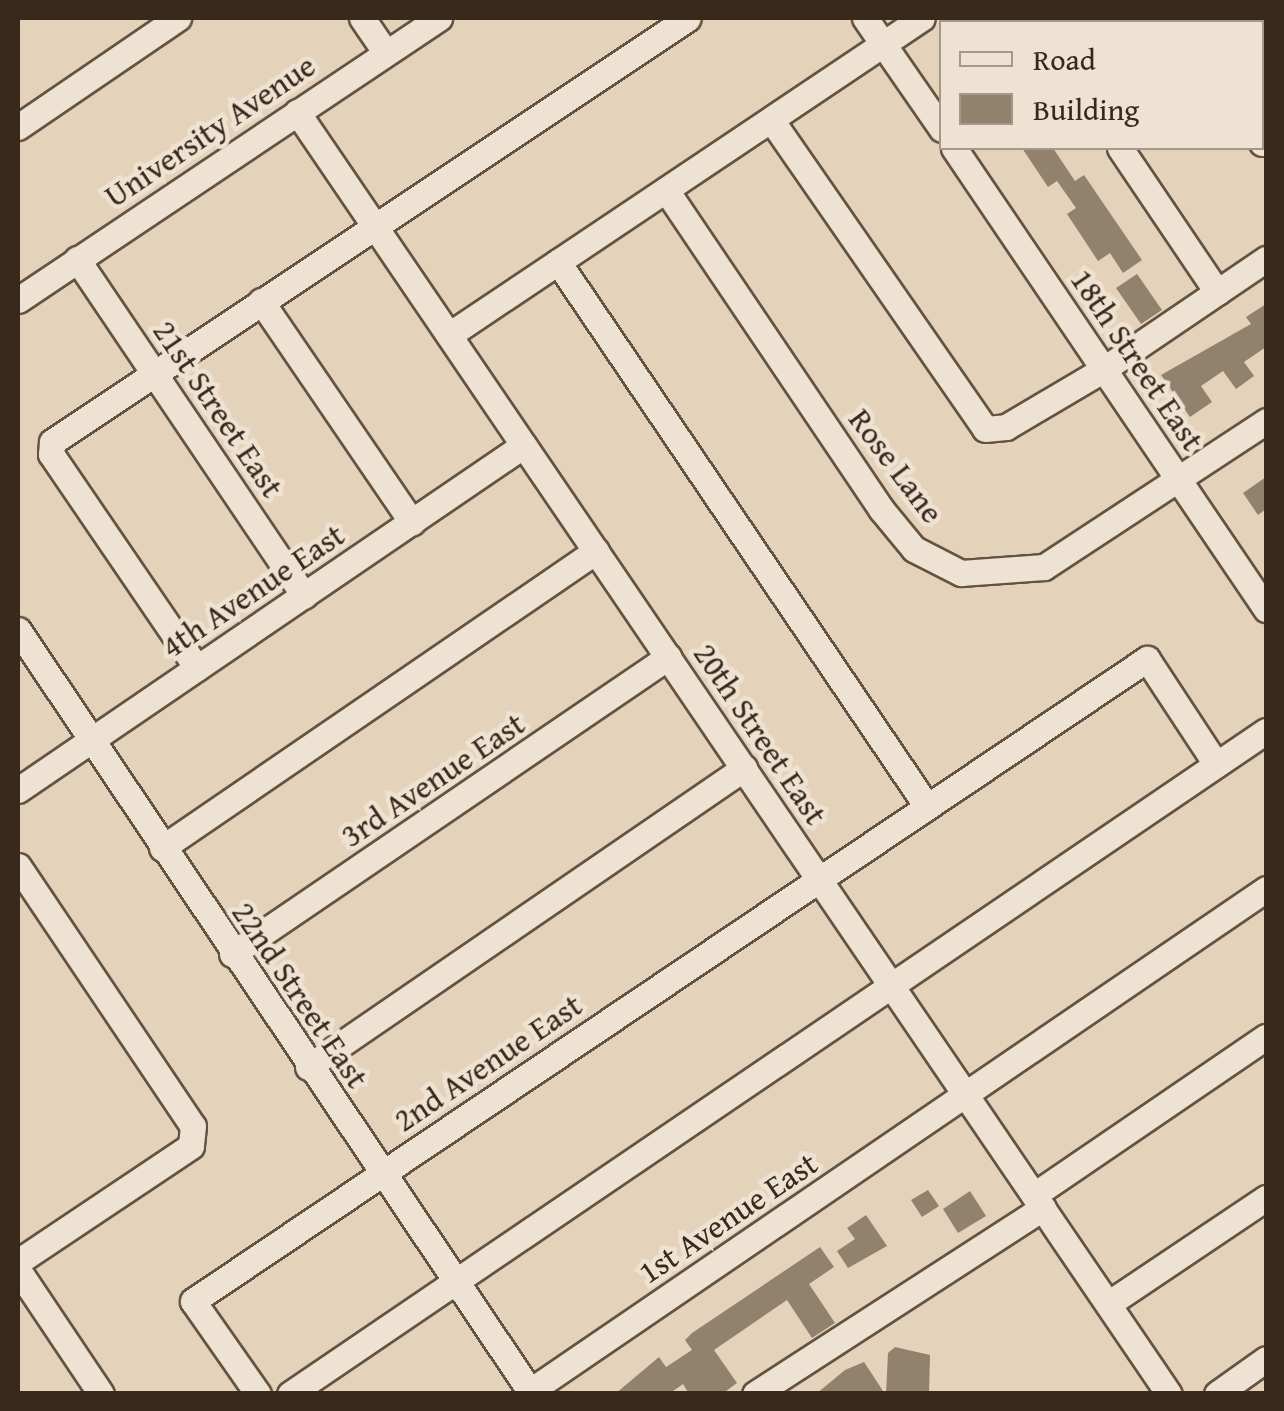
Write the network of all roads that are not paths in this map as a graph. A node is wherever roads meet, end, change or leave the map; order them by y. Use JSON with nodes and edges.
{"nodes":[{"id":1,"x":178,"y":18,"type":"edge"},
{"id":2,"x":362,"y":18,"type":"edge"},
{"id":3,"x":439,"y":18,"type":"edge"},
{"id":4,"x":688,"y":18,"type":"edge"},
{"id":5,"x":866,"y":18,"type":"edge"},
{"id":6,"x":922,"y":18,"type":"edge"},
{"id":7,"x":884,"y":44,"type":"junction"},
{"id":8,"x":386,"y":53,"type":"junction"},
{"id":9,"x":297,"y":112,"type":"junction"},
{"id":10,"x":772,"y":121,"type":"junction"},
{"id":11,"x":939,"y":125,"type":"edge"},
{"id":12,"x":18,"y":127,"type":"edge"},
{"id":13,"x":962,"y":150,"type":"edge"},
{"id":14,"x":1121,"y":150,"type":"edge"},
{"id":15,"x":666,"y":190,"type":"junction"},
{"id":16,"x":375,"y":226,"type":"junction"},
{"id":17,"x":77,"y":259,"type":"junction"},
{"id":18,"x":1266,"y":260,"type":"edge"},
{"id":19,"x":558,"y":262,"type":"junction"},
{"id":20,"x":1217,"y":292,"type":"junction"},
{"id":21,"x":18,"y":300,"type":"edge"},
{"id":22,"x":262,"y":301,"type":"junction"},
{"id":23,"x":449,"y":335,"type":"junction"},
{"id":24,"x":1104,"y":369,"type":"junction"},
{"id":25,"x":154,"y":373,"type":"junction"},
{"id":26,"x":1266,"y":421,"type":"edge"},
{"id":27,"x":524,"y":445,"type":"junction"},
{"id":28,"x":1179,"y":480,"type":"junction"},
{"id":29,"x":412,"y":522,"type":"junction"},
{"id":30,"x":596,"y":550,"type":"junction"},
{"id":31,"x":1258,"y":580,"type":"edge"},
{"id":32,"x":304,"y":596,"type":"junction"},
{"id":33,"x":1266,"y":609,"type":"edge"},
{"id":34,"x":18,"y":630,"type":"edge"},
{"id":35,"x":668,"y":657,"type":"junction"},
{"id":36,"x":197,"y":668,"type":"junction"},
{"id":37,"x":1266,"y":730,"type":"edge"},
{"id":38,"x":91,"y":740,"type":"junction"},
{"id":39,"x":1216,"y":764,"type":"junction"},
{"id":40,"x":744,"y":768,"type":"junction"},
{"id":41,"x":18,"y":790,"type":"edge"},
{"id":42,"x":926,"y":805,"type":"junction"},
{"id":43,"x":162,"y":848,"type":"junction"},
{"id":44,"x":18,"y":866,"type":"edge"},
{"id":45,"x":818,"y":877,"type":"junction"},
{"id":46,"x":1266,"y":889,"type":"edge"},
{"id":47,"x":232,"y":954,"type":"junction"},
{"id":48,"x":890,"y":983,"type":"junction"},
{"id":49,"x":1266,"y":1038,"type":"edge"},
{"id":50,"x":308,"y":1067,"type":"junction"},
{"id":51,"x":964,"y":1092,"type":"junction"},
{"id":52,"x":381,"y":1174,"type":"junction"},
{"id":53,"x":1266,"y":1198,"type":"edge"},
{"id":54,"x":1039,"y":1202,"type":"junction"},
{"id":55,"x":18,"y":1262,"type":"edge"},
{"id":56,"x":18,"y":1270,"type":"edge"},
{"id":57,"x":456,"y":1283,"type":"junction"},
{"id":58,"x":1108,"y":1304,"type":"junction"},
{"id":59,"x":1266,"y":1359,"type":"edge"},
{"id":60,"x":529,"y":1393,"type":"edge"},
{"id":61,"x":101,"y":1394,"type":"edge"},
{"id":62,"x":258,"y":1394,"type":"edge"},
{"id":63,"x":290,"y":1394,"type":"edge"},
{"id":64,"x":755,"y":1394,"type":"edge"},
{"id":65,"x":1170,"y":1394,"type":"edge"},
{"id":66,"x":1217,"y":1394,"type":"edge"}],
"edges":[{"from":1,"to":12,"type":"street"},
{"from":2,"to":8,"type":"street"},
{"from":3,"to":8,"type":"street","name":"University Avenue"},
{"from":4,"to":16,"type":"street"},
{"from":5,"to":7,"type":"street"},
{"from":6,"to":7,"type":"street"},
{"from":7,"to":10,"type":"street"},
{"from":7,"to":11,"type":"street"},
{"from":8,"to":9,"type":"street","name":"University Avenue"},
{"from":9,"to":16,"type":"street","name":"20th Street East"},
{"from":9,"to":17,"type":"street","name":"University Avenue"},
{"from":10,"to":15,"type":"street"},
{"from":10,"to":24,"type":"street"},
{"from":13,"to":24,"type":"street","name":"18th Street East"},
{"from":14,"to":20,"type":"street"},
{"from":15,"to":19,"type":"street"},
{"from":15,"to":28,"type":"street","name":"Rose Lane"},
{"from":16,"to":22,"type":"street"},
{"from":16,"to":23,"type":"street","name":"20th Street East"},
{"from":17,"to":21,"type":"street","name":"University Avenue"},
{"from":17,"to":25,"type":"street","name":"21st Street East"},
{"from":18,"to":20,"type":"street"},
{"from":19,"to":23,"type":"street"},
{"from":19,"to":42,"type":"street"},
{"from":20,"to":24,"type":"street"},
{"from":22,"to":25,"type":"street"},
{"from":22,"to":29,"type":"street"},
{"from":23,"to":27,"type":"street","name":"20th Street East"},
{"from":24,"to":28,"type":"street","name":"18th Street East"},
{"from":25,"to":32,"type":"street","name":"21st Street East"},
{"from":25,"to":36,"type":"street"},
{"from":26,"to":28,"type":"street","name":"Rose Lane"},
{"from":27,"to":29,"type":"street","name":"4th Avenue East"},
{"from":27,"to":30,"type":"street","name":"20th Street East"},
{"from":28,"to":31,"type":"street","name":"18th Street East"},
{"from":29,"to":32,"type":"street","name":"4th Avenue East"},
{"from":30,"to":35,"type":"street","name":"20th Street East"},
{"from":30,"to":43,"type":"street"},
{"from":31,"to":33,"type":"street","name":"18th Street East"},
{"from":32,"to":36,"type":"street","name":"4th Avenue East"},
{"from":34,"to":38,"type":"street","name":"22nd Street East"},
{"from":35,"to":40,"type":"street","name":"20th Street East"},
{"from":35,"to":47,"type":"street","name":"3rd Avenue East"},
{"from":36,"to":38,"type":"street","name":"4th Avenue East"},
{"from":37,"to":39,"type":"street"},
{"from":38,"to":41,"type":"street","name":"4th Avenue East"},
{"from":38,"to":43,"type":"street","name":"22nd Street East"},
{"from":39,"to":42,"type":"street","name":"2nd Avenue East"},
{"from":39,"to":48,"type":"street"},
{"from":40,"to":45,"type":"street","name":"20th Street East"},
{"from":40,"to":50,"type":"street"},
{"from":42,"to":45,"type":"street","name":"2nd Avenue East"},
{"from":43,"to":47,"type":"street","name":"22nd Street East"},
{"from":44,"to":55,"type":"street"},
{"from":45,"to":48,"type":"street","name":"20th Street East"},
{"from":45,"to":52,"type":"street","name":"2nd Avenue East"},
{"from":46,"to":51,"type":"street","name":"1st Avenue East"},
{"from":47,"to":50,"type":"street","name":"22nd Street East"},
{"from":48,"to":51,"type":"street","name":"20th Street East"},
{"from":48,"to":57,"type":"street"},
{"from":49,"to":54,"type":"street"},
{"from":50,"to":52,"type":"street","name":"22nd Street East"},
{"from":51,"to":54,"type":"street","name":"20th Street East"},
{"from":51,"to":60,"type":"street","name":"1st Avenue East"},
{"from":52,"to":57,"type":"street","name":"22nd Street East"},
{"from":52,"to":62,"type":"street","name":"2nd Avenue East"},
{"from":53,"to":58,"type":"street"},
{"from":54,"to":58,"type":"street","name":"20th Street East"},
{"from":54,"to":64,"type":"street"},
{"from":56,"to":61,"type":"street"},
{"from":57,"to":60,"type":"street","name":"22nd Street East"},
{"from":57,"to":63,"type":"street"},
{"from":58,"to":65,"type":"street","name":"20th Street East"},
{"from":59,"to":66,"type":"street"}]}
